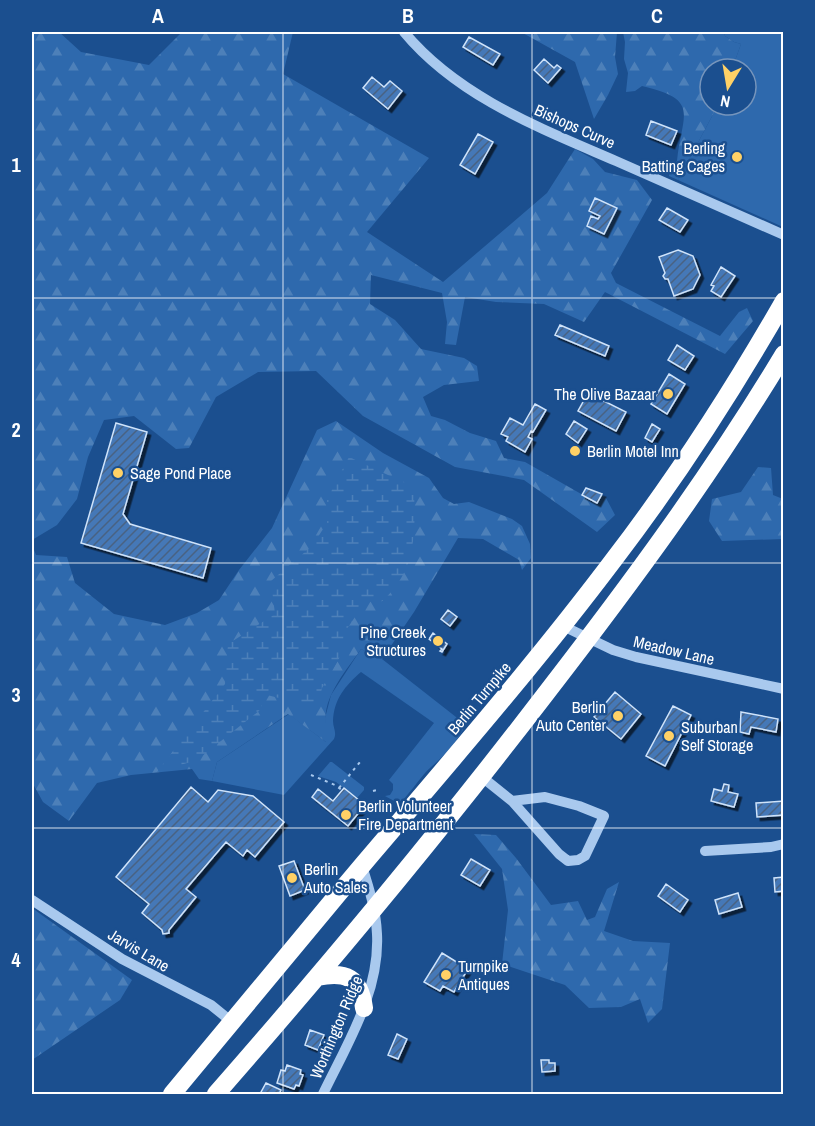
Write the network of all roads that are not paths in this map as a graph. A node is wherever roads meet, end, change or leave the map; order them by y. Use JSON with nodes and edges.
{"nodes":[{"id":1,"x":404,"y":32,"type":"edge"},
{"id":2,"x":783,"y":235,"type":"edge"},
{"id":3,"x":783,"y":302,"type":"edge"},
{"id":4,"x":783,"y":354,"type":"edge"},
{"id":5,"x":563,"y":626,"type":"junction"},
{"id":6,"x":589,"y":639,"type":"junction"},
{"id":7,"x":783,"y":689,"type":"edge"},
{"id":8,"x":482,"y":777,"type":"junction"},
{"id":9,"x":536,"y":798,"type":"junction"},
{"id":10,"x":512,"y":801,"type":"junction"},
{"id":11,"x":531,"y":822,"type":"junction"},
{"id":12,"x":783,"y":844,"type":"edge"},
{"id":13,"x":705,"y":851,"type":"dead end"},
{"id":14,"x":362,"y":866,"type":"junction"},
{"id":15,"x":32,"y":900,"type":"edge"},
{"id":16,"x":374,"y":909,"type":"junction"},
{"id":17,"x":317,"y":976,"type":"junction"},
{"id":18,"x":364,"y":1008,"type":"junction"},
{"id":19,"x":232,"y":1022,"type":"junction"},
{"id":20,"x":172,"y":1095,"type":"edge"},
{"id":21,"x":216,"y":1095,"type":"edge"},
{"id":22,"x":323,"y":1095,"type":"edge"}],
"edges":[{"from":1,"to":2,"type":"street","name":"Bishops Curve"},
{"from":3,"to":5,"type":"highway","name":"Berlin Turnpike"},
{"from":4,"to":6,"type":"highway"},
{"from":5,"to":6,"type":"street","name":"Meadow Lane"},
{"from":5,"to":14,"type":"highway","name":"Berlin Turnpike"},
{"from":6,"to":7,"type":"street","name":"Meadow Lane"},
{"from":6,"to":8,"type":"highway"},
{"from":8,"to":10,"type":"street"},
{"from":8,"to":16,"type":"highway"},
{"from":9,"to":10,"type":"street"},
{"from":9,"to":11,"type":"street"},
{"from":9,"to":11,"type":"street"},
{"from":10,"to":11,"type":"street"},
{"from":12,"to":13,"type":"street"},
{"from":14,"to":16,"type":"street","name":"Worthington Ridge"},
{"from":14,"to":19,"type":"highway","name":"Berlin Turnpike"},
{"from":15,"to":19,"type":"street","name":"Jarvis Lane"},
{"from":16,"to":17,"type":"highway"},
{"from":16,"to":18,"type":"street","name":"Worthington Ridge"},
{"from":17,"to":18,"type":"highway"},
{"from":17,"to":21,"type":"highway"},
{"from":18,"to":22,"type":"street","name":"Worthington Ridge"},
{"from":19,"to":20,"type":"highway","name":"Berlin Turnpike"}]}
